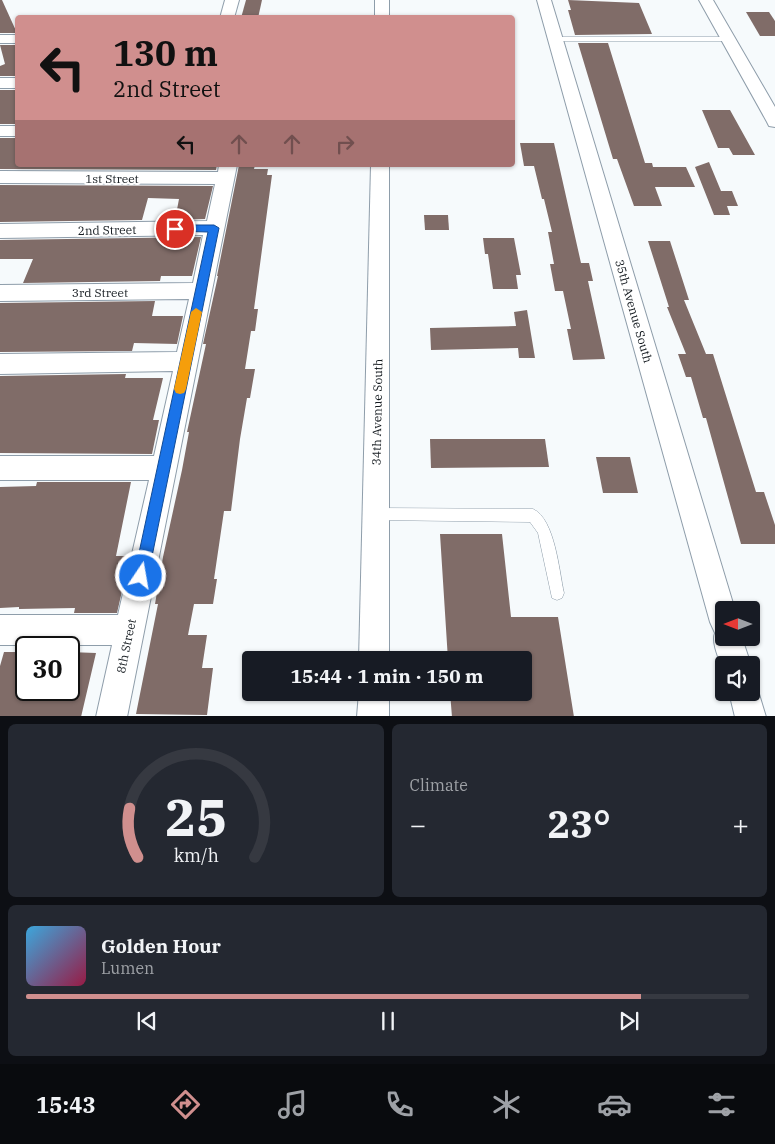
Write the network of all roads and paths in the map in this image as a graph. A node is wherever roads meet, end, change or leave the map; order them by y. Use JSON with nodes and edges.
{"nodes":[{"id":1,"x":232,"y":0,"type":"edge"},
{"id":2,"x":382,"y":0,"type":"edge"},
{"id":3,"x":544,"y":0,"type":"edge"},
{"id":4,"x":706,"y":0,"type":"edge"},
{"id":5,"x":228,"y":15,"type":"edge"},
{"id":6,"x":382,"y":15,"type":"edge"},
{"id":7,"x":0,"y":39,"type":"edge"},
{"id":8,"x":15,"y":39,"type":"edge"},
{"id":9,"x":555,"y":39,"type":"junction"},
{"id":10,"x":728,"y":39,"type":"junction"},
{"id":11,"x":0,"y":83,"type":"edge"},
{"id":12,"x":15,"y":83,"type":"edge"},
{"id":13,"x":775,"y":122,"type":"edge"},
{"id":14,"x":0,"y":131,"type":"edge"},
{"id":15,"x":15,"y":131,"type":"edge"},
{"id":16,"x":380,"y":167,"type":"edge"},
{"id":17,"x":226,"y":172,"type":"edge"},
{"id":18,"x":0,"y":177,"type":"edge"},
{"id":19,"x":214,"y":228,"type":"junction"},
{"id":20,"x":0,"y":231,"type":"edge"},
{"id":21,"x":201,"y":291,"type":"junction"},
{"id":22,"x":0,"y":293,"type":"edge"},
{"id":23,"x":186,"y":362,"type":"junction"},
{"id":24,"x":0,"y":364,"type":"edge"},
{"id":25,"x":0,"y":468,"type":"edge"},
{"id":26,"x":164,"y":468,"type":"junction"},
{"id":27,"x":376,"y":514,"type":"junction"},
{"id":28,"x":557,"y":593,"type":"dead end"},
{"id":29,"x":718,"y":601,"type":"edge"},
{"id":30,"x":0,"y":630,"type":"edge"},
{"id":31,"x":130,"y":630,"type":"junction"},
{"id":32,"x":374,"y":651,"type":"edge"},
{"id":33,"x":374,"y":701,"type":"edge"},
{"id":34,"x":747,"y":701,"type":"edge"},
{"id":35,"x":111,"y":716,"type":"edge"},
{"id":36,"x":373,"y":716,"type":"edge"},
{"id":37,"x":751,"y":716,"type":"edge"}],
"edges":[{"from":1,"to":5,"type":"street"},
{"from":2,"to":6,"type":"street"},
{"from":3,"to":9,"type":"street","name":"35th Avenue South"},
{"from":4,"to":10,"type":"street"},
{"from":7,"to":8,"type":"street"},
{"from":9,"to":10,"type":"lane"},
{"from":9,"to":29,"type":"street","name":"35th Avenue South"},
{"from":10,"to":13,"type":"street"},
{"from":11,"to":12,"type":"street"},
{"from":14,"to":15,"type":"street"},
{"from":16,"to":27,"type":"street","name":"34th Avenue South"},
{"from":17,"to":18,"type":"street","name":"1st Street"},
{"from":17,"to":19,"type":"street","name":"8th Street"},
{"from":19,"to":20,"type":"street","name":"2nd Street"},
{"from":19,"to":21,"type":"street","name":"8th Street"},
{"from":21,"to":22,"type":"street","name":"3rd Street"},
{"from":21,"to":23,"type":"street","name":"8th Street"},
{"from":23,"to":24,"type":"street"},
{"from":23,"to":26,"type":"street","name":"8th Street"},
{"from":25,"to":26,"type":"street"},
{"from":26,"to":31,"type":"street","name":"8th Street"},
{"from":27,"to":28,"type":"lane"},
{"from":27,"to":32,"type":"street","name":"34th Avenue South"},
{"from":30,"to":31,"type":"street"},
{"from":31,"to":35,"type":"street","name":"8th Street"},
{"from":33,"to":36,"type":"street"},
{"from":34,"to":37,"type":"street"}]}
